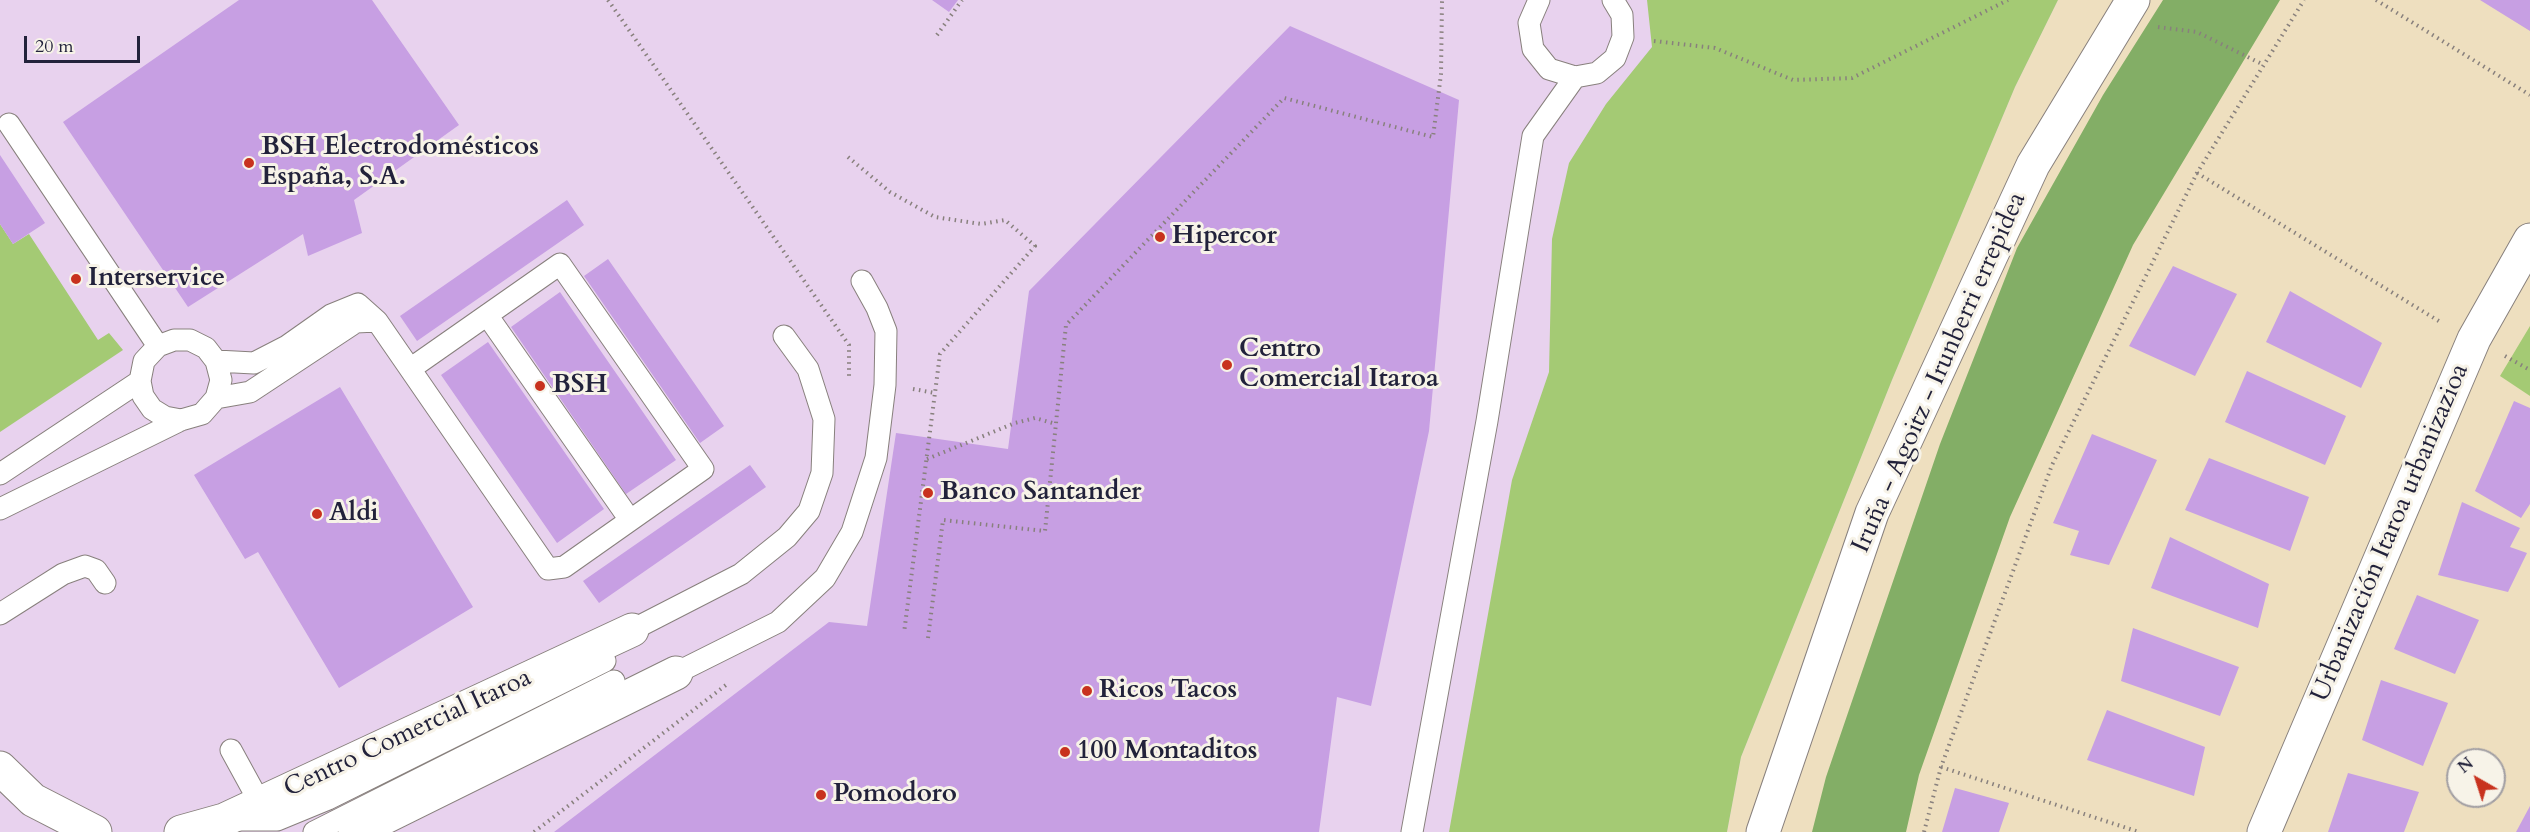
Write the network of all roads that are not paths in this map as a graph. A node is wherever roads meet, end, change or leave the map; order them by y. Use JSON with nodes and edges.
{"nodes":[{"id":1,"x":1539,"y":0,"type":"edge"},
{"id":2,"x":1613,"y":0,"type":"edge"},
{"id":3,"x":2127,"y":11,"type":"edge"},
{"id":4,"x":1575,"y":77,"type":"junction"},
{"id":5,"x":9,"y":124,"type":"dead end"},
{"id":6,"x":2530,"y":240,"type":"edge"},
{"id":7,"x":862,"y":281,"type":"dead end"},
{"id":8,"x":488,"y":315,"type":"junction"},
{"id":9,"x":377,"y":321,"type":"junction"},
{"id":10,"x":784,"y":336,"type":"dead end"},
{"id":11,"x":158,"y":346,"type":"junction"},
{"id":12,"x":216,"y":361,"type":"junction"},
{"id":13,"x":410,"y":369,"type":"junction"},
{"id":14,"x":140,"y":381,"type":"junction"},
{"id":15,"x":216,"y":398,"type":"junction"},
{"id":16,"x":181,"y":420,"type":"junction"},
{"id":17,"x":0,"y":474,"type":"edge"},
{"id":18,"x":0,"y":509,"type":"edge"},
{"id":19,"x":630,"y":520,"type":"junction"},
{"id":20,"x":105,"y":583,"type":"dead end"},
{"id":21,"x":0,"y":614,"type":"edge"},
{"id":22,"x":632,"y":630,"type":"joint"},
{"id":23,"x":605,"y":661,"type":"dead end"},
{"id":24,"x":676,"y":673,"type":"joint"},
{"id":25,"x":614,"y":681,"type":"dead end"},
{"id":26,"x":231,"y":750,"type":"dead end"},
{"id":27,"x":0,"y":768,"type":"edge"},
{"id":28,"x":260,"y":803,"type":"junction"},
{"id":29,"x":224,"y":820,"type":"junction"},
{"id":30,"x":95,"y":832,"type":"edge"},
{"id":31,"x":181,"y":832,"type":"edge"},
{"id":32,"x":314,"y":832,"type":"edge"},
{"id":33,"x":355,"y":832,"type":"edge"},
{"id":34,"x":1412,"y":832,"type":"edge"},
{"id":35,"x":1763,"y":832,"type":"edge"},
{"id":36,"x":2264,"y":832,"type":"edge"}],
"edges":[{"from":1,"to":4,"type":"lane"},
{"from":2,"to":4,"type":"lane"},
{"from":3,"to":35,"type":"main road","name":"Iruña - Agoitz - Irunberri errepidea"},
{"from":4,"to":34,"type":"lane"},
{"from":5,"to":11,"type":"lane"},
{"from":6,"to":36,"type":"main road","name":"Urbanización Itaroa urbanizazioa"},
{"from":7,"to":24,"type":"lane"},
{"from":8,"to":13,"type":"lane"},
{"from":8,"to":19,"type":"lane"},
{"from":8,"to":19,"type":"lane"},
{"from":9,"to":12,"type":"lane"},
{"from":9,"to":13,"type":"lane"},
{"from":9,"to":15,"type":"lane"},
{"from":10,"to":22,"type":"lane"},
{"from":11,"to":12,"type":"lane"},
{"from":11,"to":14,"type":"lane"},
{"from":12,"to":15,"type":"lane"},
{"from":13,"to":19,"type":"lane"},
{"from":14,"to":16,"type":"lane"},
{"from":14,"to":17,"type":"lane"},
{"from":15,"to":16,"type":"lane"},
{"from":16,"to":18,"type":"lane"},
{"from":20,"to":21,"type":"lane"},
{"from":22,"to":28,"type":"main road","name":"Centro Comercial Itaroa"},
{"from":23,"to":29,"type":"lane"},
{"from":24,"to":33,"type":"main road"},
{"from":25,"to":32,"type":"lane"},
{"from":26,"to":28,"type":"lane"},
{"from":27,"to":30,"type":"main road"},
{"from":28,"to":29,"type":"main road","name":"Centro Comercial Itaroa"},
{"from":29,"to":31,"type":"main road","name":"Centro Comercial Itaroa"}]}
